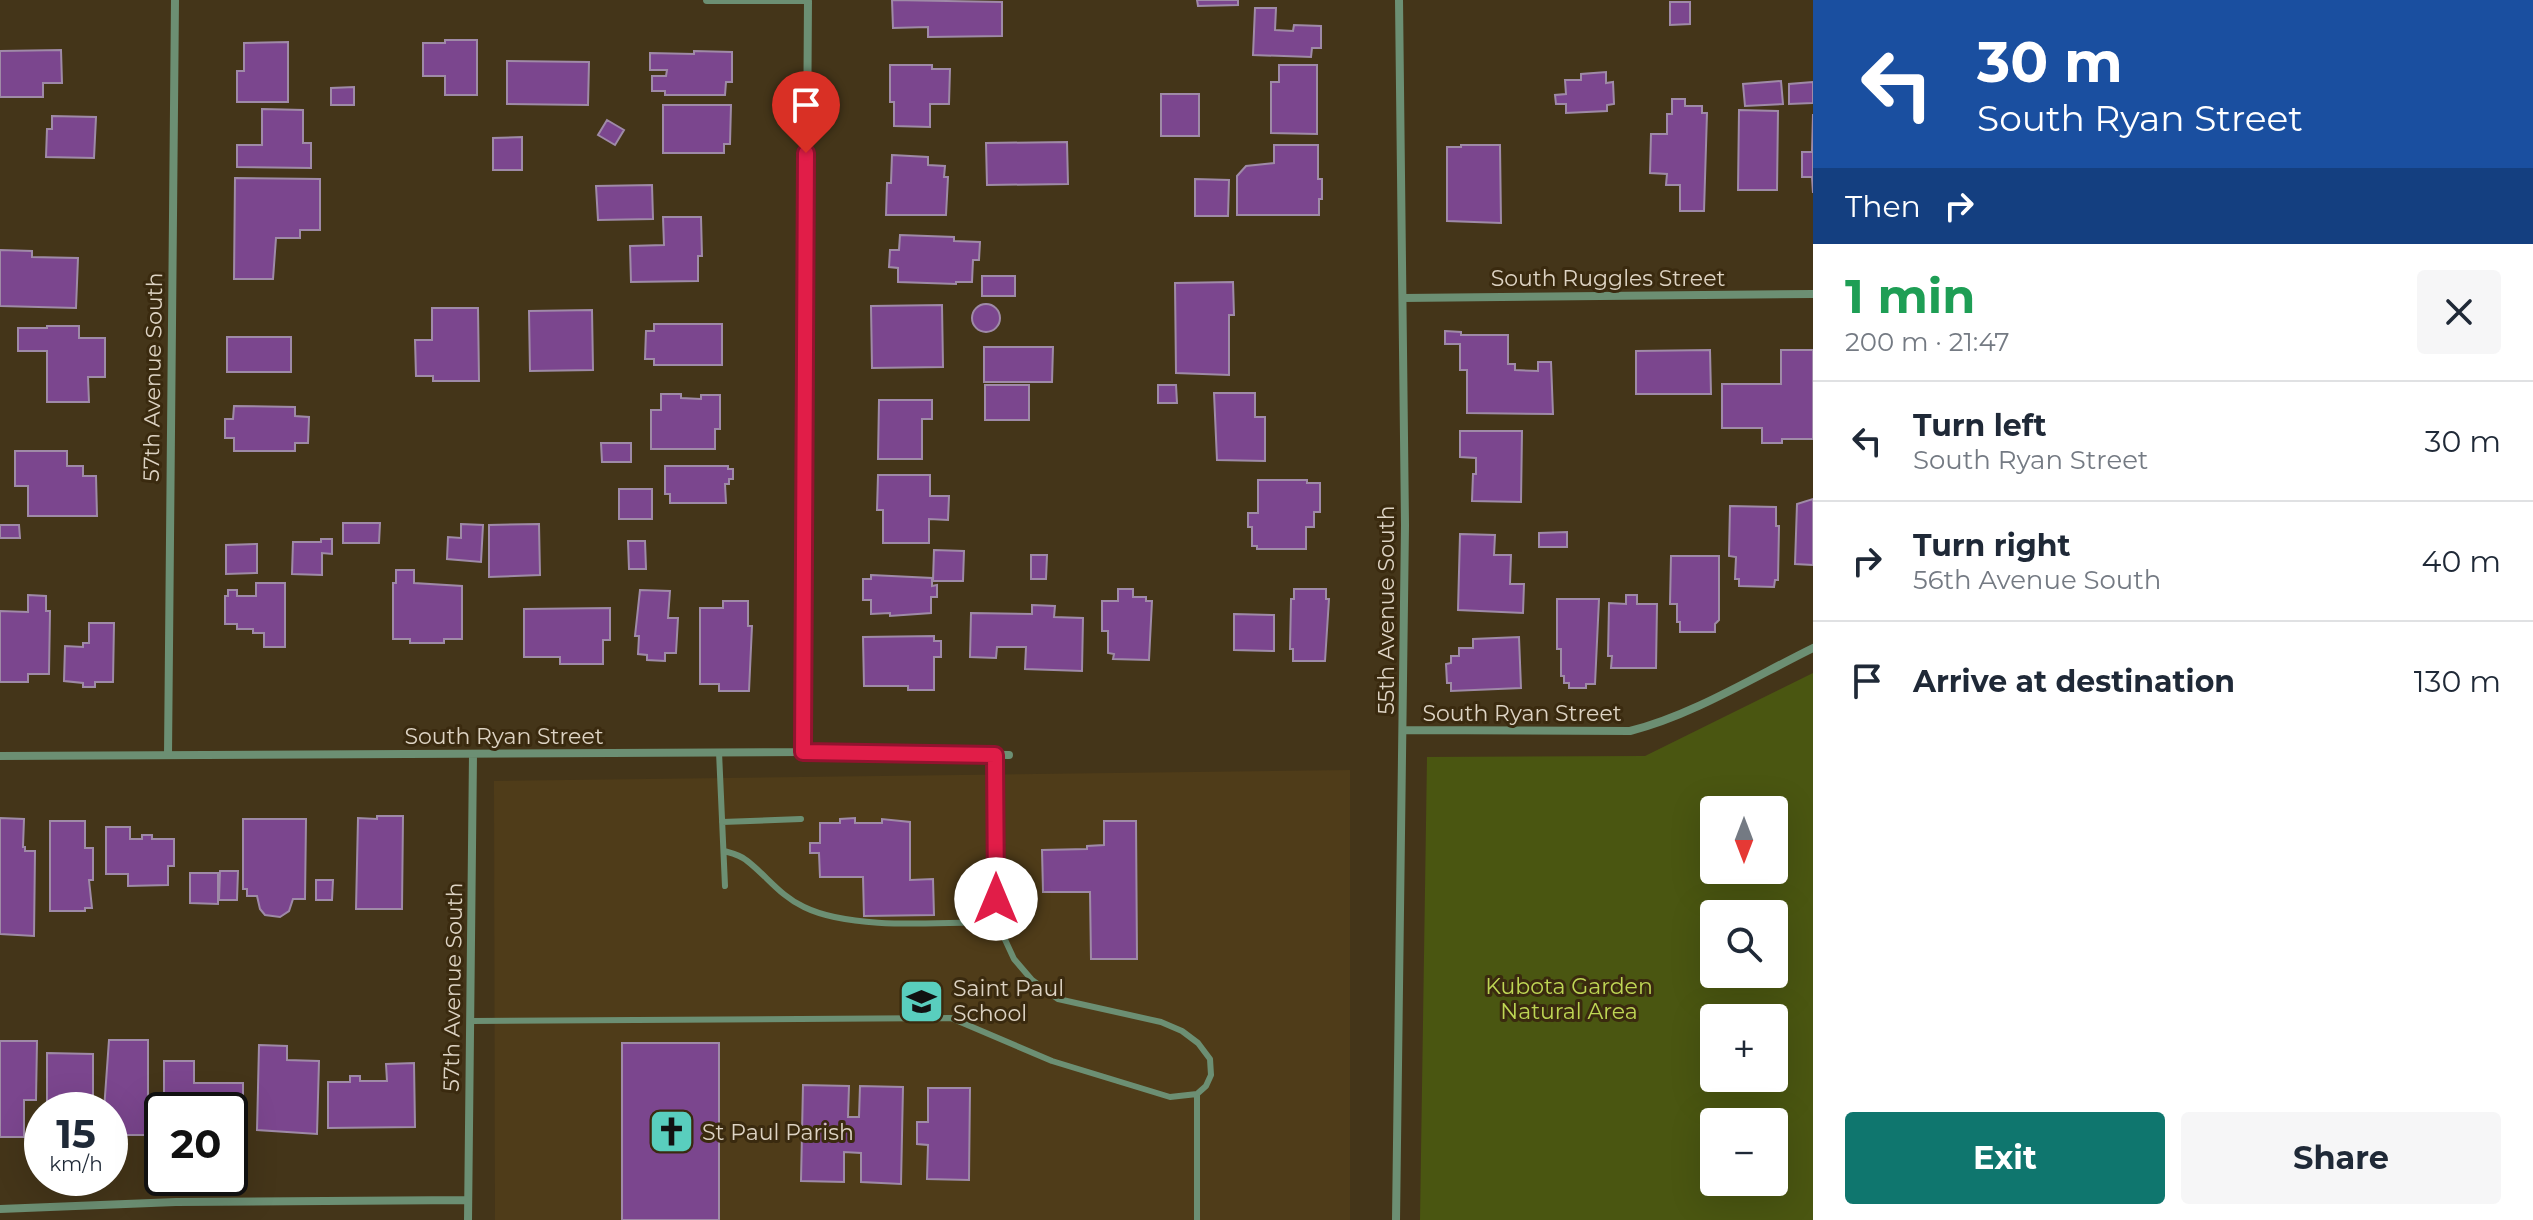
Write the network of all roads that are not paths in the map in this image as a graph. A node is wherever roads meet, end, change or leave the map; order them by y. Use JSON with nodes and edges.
{"nodes":[{"id":1,"x":175,"y":0,"type":"edge"},
{"id":2,"x":707,"y":0,"type":"edge"},
{"id":3,"x":808,"y":0,"type":"edge"},
{"id":4,"x":1399,"y":0,"type":"edge"},
{"id":5,"x":1813,"y":294,"type":"edge"},
{"id":6,"x":1403,"y":298,"type":"junction"},
{"id":7,"x":1813,"y":648,"type":"edge"},
{"id":8,"x":1404,"y":730,"type":"junction"},
{"id":9,"x":719,"y":752,"type":"junction"},
{"id":10,"x":803,"y":752,"type":"junction"},
{"id":11,"x":473,"y":754,"type":"junction"},
{"id":12,"x":168,"y":755,"type":"junction"},
{"id":13,"x":995,"y":755,"type":"junction"},
{"id":14,"x":1009,"y":755,"type":"dead end"},
{"id":15,"x":0,"y":756,"type":"edge"},
{"id":16,"x":801,"y":819,"type":"dead end"},
{"id":17,"x":722,"y":822,"type":"junction"},
{"id":18,"x":724,"y":851,"type":"junction"},
{"id":19,"x":725,"y":886,"type":"dead end"},
{"id":20,"x":1000,"y":922,"type":"junction"},
{"id":21,"x":471,"y":1021,"type":"junction"},
{"id":22,"x":1197,"y":1094,"type":"junction"},
{"id":23,"x":468,"y":1200,"type":"junction"},
{"id":24,"x":0,"y":1209,"type":"edge"},
{"id":25,"x":468,"y":1220,"type":"edge"},
{"id":26,"x":1197,"y":1220,"type":"edge"},
{"id":27,"x":1396,"y":1220,"type":"edge"}],
"edges":[{"from":1,"to":12,"type":"street","name":"57th Avenue South"},
{"from":2,"to":3,"type":"street"},
{"from":3,"to":10,"type":"street"},
{"from":4,"to":6,"type":"street","name":"55th Avenue South"},
{"from":5,"to":6,"type":"street","name":"South Ruggles Street"},
{"from":6,"to":8,"type":"street","name":"55th Avenue South"},
{"from":7,"to":8,"type":"street","name":"South Ryan Street"},
{"from":8,"to":27,"type":"street","name":"55th Avenue South"},
{"from":9,"to":10,"type":"street","name":"South Ryan Street"},
{"from":9,"to":11,"type":"street","name":"South Ryan Street"},
{"from":9,"to":17,"type":"lane"},
{"from":10,"to":13,"type":"street","name":"South Ryan Street"},
{"from":11,"to":12,"type":"street","name":"South Ryan Street"},
{"from":11,"to":21,"type":"street","name":"57th Avenue South"},
{"from":12,"to":15,"type":"street","name":"South Ryan Street"},
{"from":13,"to":14,"type":"street","name":"South Ryan Street"},
{"from":13,"to":20,"type":"lane"},
{"from":16,"to":17,"type":"lane"},
{"from":17,"to":18,"type":"lane"},
{"from":18,"to":19,"type":"lane"},
{"from":18,"to":20,"type":"lane"},
{"from":20,"to":22,"type":"lane"},
{"from":21,"to":22,"type":"lane"},
{"from":21,"to":23,"type":"street","name":"57th Avenue South"},
{"from":22,"to":26,"type":"lane"},
{"from":23,"to":24,"type":"street"},
{"from":23,"to":25,"type":"street","name":"57th Avenue South"}]}
